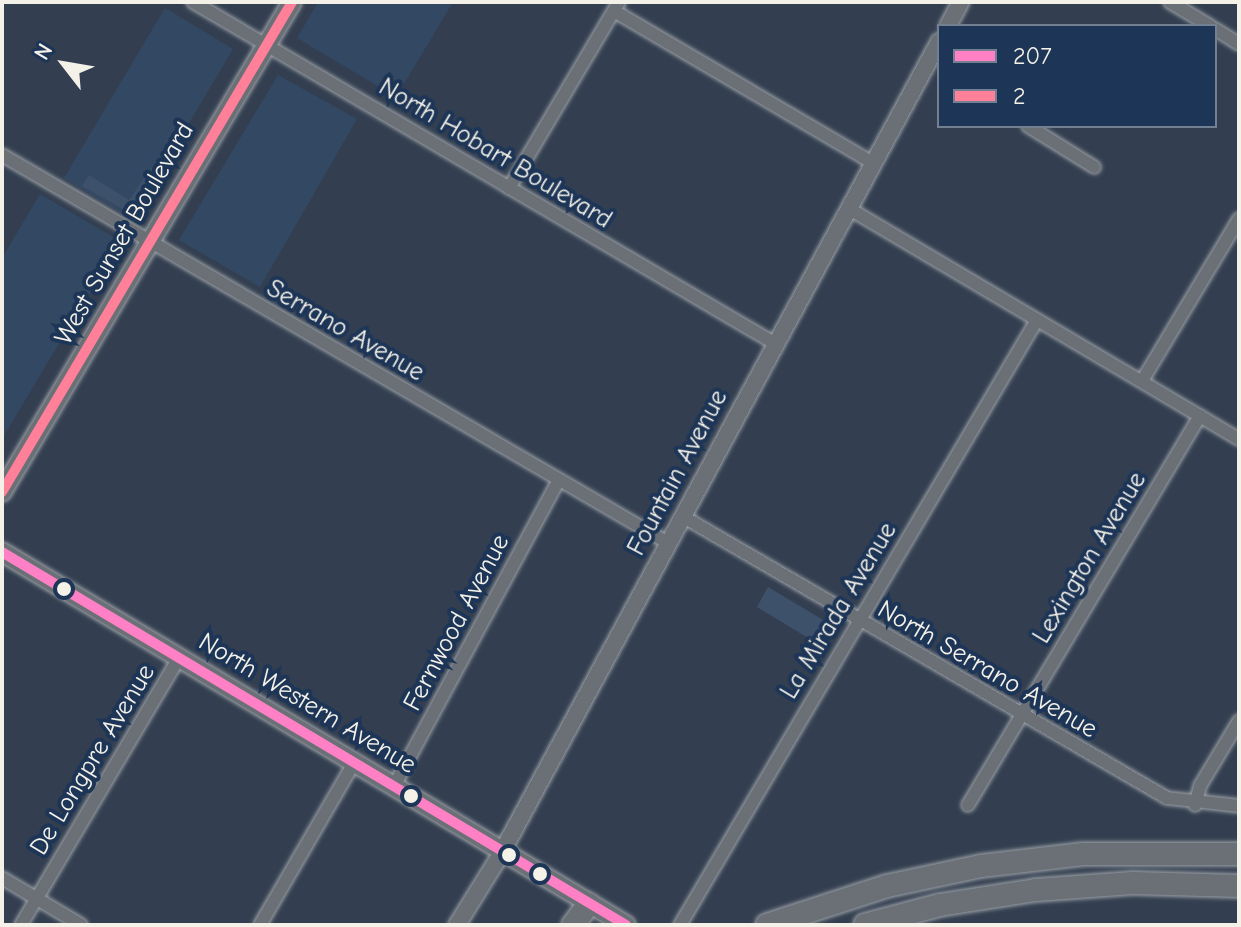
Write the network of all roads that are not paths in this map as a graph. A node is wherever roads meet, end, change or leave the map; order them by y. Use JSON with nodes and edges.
{"nodes":[{"id":1,"x":193,"y":2,"type":"edge"},
{"id":2,"x":292,"y":2,"type":"edge"},
{"id":3,"x":961,"y":2,"type":"edge"},
{"id":4,"x":1170,"y":2,"type":"edge"},
{"id":5,"x":616,"y":7,"type":"edge"},
{"id":6,"x":949,"y":24,"type":"edge"},
{"id":7,"x":1207,"y":24,"type":"edge"},
{"id":8,"x":1217,"y":30,"type":"edge"},
{"id":9,"x":1239,"y":44,"type":"edge"},
{"id":10,"x":267,"y":46,"type":"junction"},
{"id":11,"x":933,"y":67,"type":"edge"},
{"id":12,"x":1031,"y":128,"type":"edge"},
{"id":13,"x":2,"y":155,"type":"edge"},
{"id":14,"x":873,"y":163,"type":"junction"},
{"id":15,"x":1094,"y":167,"type":"dead end"},
{"id":16,"x":509,"y":188,"type":"junction"},
{"id":17,"x":848,"y":208,"type":"junction"},
{"id":18,"x":1239,"y":219,"type":"edge"},
{"id":19,"x":150,"y":243,"type":"junction"},
{"id":20,"x":1037,"y":320,"type":"junction"},
{"id":21,"x":774,"y":343,"type":"junction"},
{"id":22,"x":1142,"y":381,"type":"junction"},
{"id":23,"x":1200,"y":416,"type":"junction"},
{"id":24,"x":1239,"y":439,"type":"edge"},
{"id":25,"x":559,"y":480,"type":"junction"},
{"id":26,"x":2,"y":492,"type":"edge"},
{"id":27,"x":682,"y":516,"type":"junction"},
{"id":28,"x":668,"y":543,"type":"junction"},
{"id":29,"x":2,"y":552,"type":"edge"},
{"id":30,"x":858,"y":621,"type":"junction"},
{"id":31,"x":179,"y":658,"type":"junction"},
{"id":32,"x":1022,"y":716,"type":"junction"},
{"id":33,"x":1239,"y":721,"type":"edge"},
{"id":34,"x":354,"y":763,"type":"junction"},
{"id":35,"x":394,"y":786,"type":"junction"},
{"id":36,"x":968,"y":805,"type":"dead end"},
{"id":37,"x":1195,"y":805,"type":"junction"},
{"id":38,"x":1239,"y":806,"type":"edge"},
{"id":39,"x":501,"y":854,"type":"junction"},
{"id":40,"x":1239,"y":854,"type":"edge"},
{"id":41,"x":2,"y":878,"type":"edge"},
{"id":42,"x":1239,"y":886,"type":"edge"},
{"id":43,"x":36,"y":899,"type":"junction"},
{"id":44,"x":589,"y":904,"type":"junction"},
{"id":45,"x":681,"y":923,"type":"edge"},
{"id":46,"x":21,"y":925,"type":"edge"},
{"id":47,"x":81,"y":925,"type":"edge"},
{"id":48,"x":260,"y":925,"type":"edge"},
{"id":49,"x":457,"y":925,"type":"edge"},
{"id":50,"x":573,"y":925,"type":"edge"},
{"id":51,"x":626,"y":925,"type":"edge"},
{"id":52,"x":767,"y":925,"type":"edge"},
{"id":53,"x":865,"y":925,"type":"edge"}],
"edges":[{"from":1,"to":10,"type":"street","name":"North Hobart Boulevard"},
{"from":2,"to":10,"type":"main road","name":"West Sunset Boulevard"},
{"from":3,"to":6,"type":"street"},
{"from":4,"to":7,"type":"street"},
{"from":5,"to":14,"type":"street"},
{"from":5,"to":16,"type":"street"},
{"from":8,"to":9,"type":"street"},
{"from":10,"to":16,"type":"street","name":"North Hobart Boulevard"},
{"from":10,"to":19,"type":"main road","name":"West Sunset Boulevard"},
{"from":11,"to":14,"type":"street","name":"Fountain Avenue"},
{"from":12,"to":15,"type":"street"},
{"from":13,"to":19,"type":"street","name":"Serrano Avenue"},
{"from":14,"to":17,"type":"street","name":"Fountain Avenue"},
{"from":16,"to":21,"type":"street","name":"North Hobart Boulevard"},
{"from":17,"to":20,"type":"street"},
{"from":17,"to":21,"type":"street","name":"Fountain Avenue"},
{"from":18,"to":22,"type":"street"},
{"from":19,"to":25,"type":"street","name":"Serrano Avenue"},
{"from":19,"to":26,"type":"main road","name":"West Sunset Boulevard"},
{"from":20,"to":22,"type":"street"},
{"from":20,"to":30,"type":"street","name":"La Mirada Avenue"},
{"from":21,"to":27,"type":"street","name":"Fountain Avenue"},
{"from":22,"to":23,"type":"street"},
{"from":23,"to":24,"type":"street"},
{"from":23,"to":32,"type":"street","name":"Lexington Avenue"},
{"from":25,"to":28,"type":"street","name":"Serrano Avenue"},
{"from":25,"to":35,"type":"street","name":"Fernwood Avenue"},
{"from":27,"to":28,"type":"street","name":"Fountain Avenue"},
{"from":27,"to":30,"type":"street","name":"North Serrano Avenue"},
{"from":28,"to":39,"type":"street","name":"Fountain Avenue"},
{"from":29,"to":31,"type":"main road","name":"North Western Avenue"},
{"from":30,"to":32,"type":"street","name":"North Serrano Avenue"},
{"from":30,"to":45,"type":"street","name":"La Mirada Avenue"},
{"from":31,"to":34,"type":"main road","name":"North Western Avenue"},
{"from":31,"to":43,"type":"street","name":"De Longpre Avenue"},
{"from":32,"to":36,"type":"street","name":"Lexington Avenue"},
{"from":32,"to":37,"type":"street","name":"North Serrano Avenue"},
{"from":33,"to":37,"type":"street"},
{"from":34,"to":35,"type":"main road","name":"North Western Avenue"},
{"from":34,"to":48,"type":"street"},
{"from":35,"to":39,"type":"main road","name":"North Western Avenue"},
{"from":37,"to":38,"type":"street","name":"North Serrano Avenue"},
{"from":39,"to":44,"type":"main road","name":"North Western Avenue"},
{"from":39,"to":49,"type":"street","name":"Fountain Avenue"},
{"from":40,"to":52,"type":"highway"},
{"from":41,"to":43,"type":"street"},
{"from":42,"to":53,"type":"highway"},
{"from":43,"to":46,"type":"street","name":"De Longpre Avenue"},
{"from":43,"to":47,"type":"street"},
{"from":44,"to":50,"type":"highway"},
{"from":44,"to":51,"type":"main road","name":"North Western Avenue"}]}
